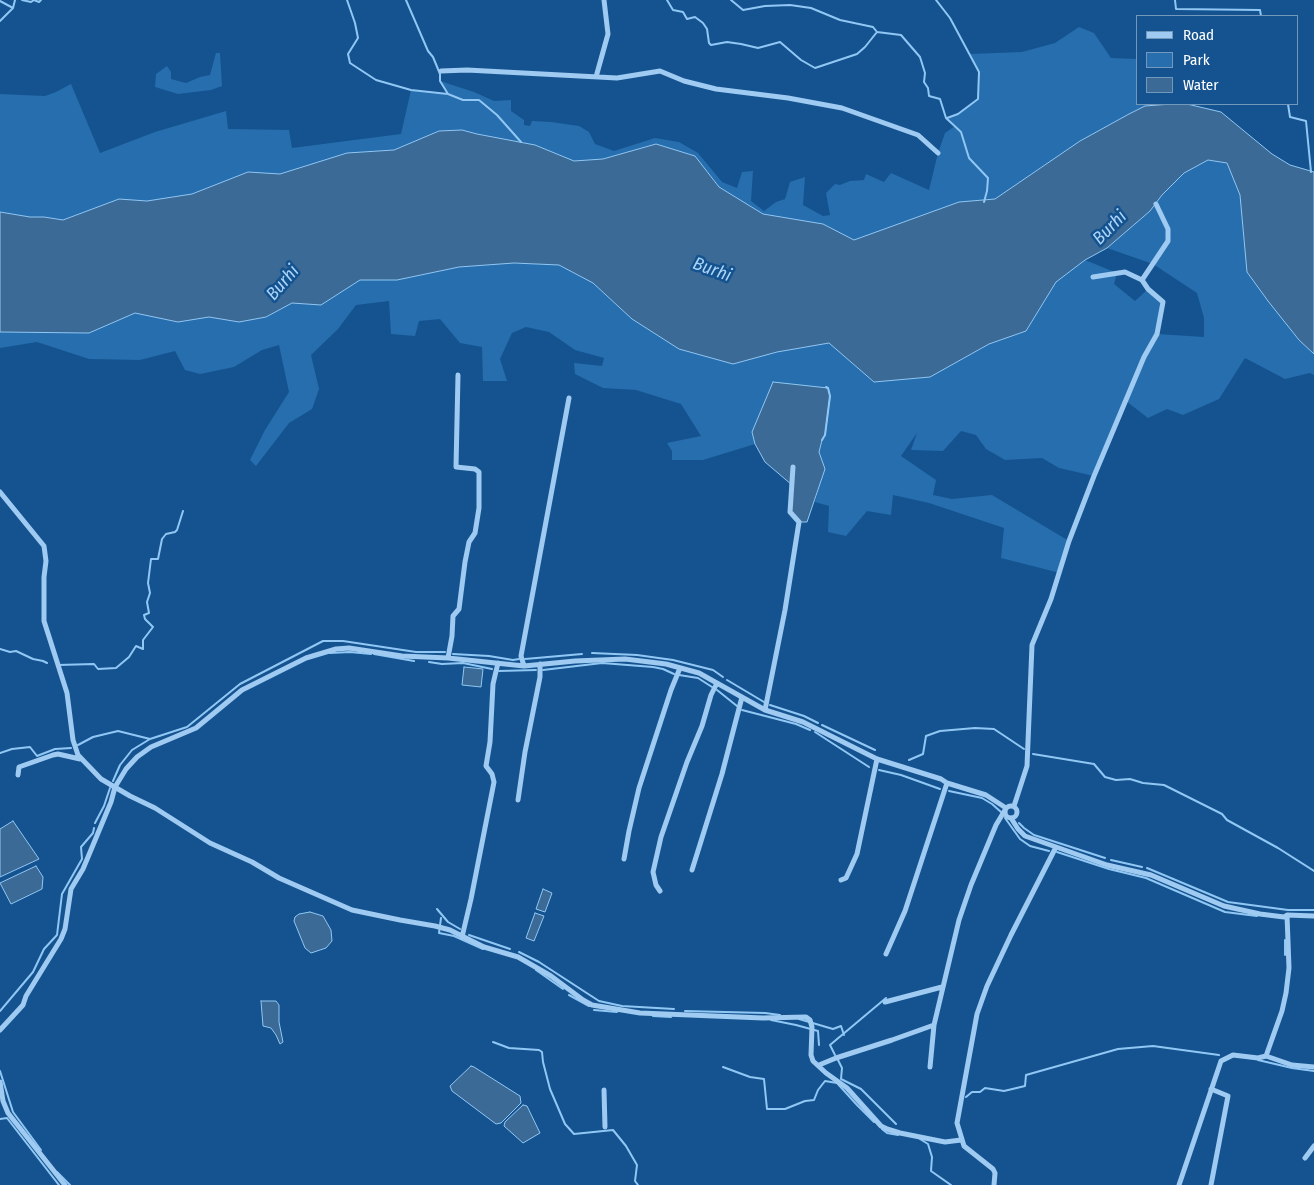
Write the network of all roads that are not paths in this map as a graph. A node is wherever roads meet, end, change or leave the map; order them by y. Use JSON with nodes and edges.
{"nodes":[{"id":1,"x":604,"y":0,"type":"edge"},
{"id":2,"x":441,"y":71,"type":"dead end"},
{"id":3,"x":596,"y":78,"type":"junction"},
{"id":4,"x":938,"y":153,"type":"dead end"},
{"id":5,"x":1156,"y":204,"type":"dead end"},
{"id":6,"x":1093,"y":277,"type":"dead end"},
{"id":7,"x":1142,"y":280,"type":"junction"},
{"id":8,"x":458,"y":375,"type":"dead end"},
{"id":9,"x":569,"y":398,"type":"dead end"},
{"id":10,"x":793,"y":467,"type":"dead end"},
{"id":11,"x":0,"y":492,"type":"edge"},
{"id":12,"x":448,"y":658,"type":"junction"},
{"id":13,"x":498,"y":663,"type":"junction"},
{"id":14,"x":540,"y":664,"type":"junction"},
{"id":15,"x":524,"y":666,"type":"junction"},
{"id":16,"x":680,"y":668,"type":"junction"},
{"id":17,"x":717,"y":683,"type":"junction"},
{"id":18,"x":742,"y":697,"type":"junction"},
{"id":19,"x":765,"y":710,"type":"junction"},
{"id":20,"x":877,"y":759,"type":"junction"},
{"id":21,"x":82,"y":760,"type":"junction"},
{"id":22,"x":18,"y":775,"type":"dead end"},
{"id":23,"x":947,"y":783,"type":"junction"},
{"id":24,"x":115,"y":787,"type":"junction"},
{"id":25,"x":518,"y":800,"type":"dead end"},
{"id":26,"x":1014,"y":806,"type":"junction"},
{"id":27,"x":1005,"y":809,"type":"junction"},
{"id":28,"x":1011,"y":818,"type":"junction"},
{"id":29,"x":1056,"y":847,"type":"junction"},
{"id":30,"x":624,"y":859,"type":"dead end"},
{"id":31,"x":692,"y":870,"type":"dead end"},
{"id":32,"x":841,"y":880,"type":"dead end"},
{"id":33,"x":660,"y":891,"type":"dead end"},
{"id":34,"x":1288,"y":915,"type":"junction"},
{"id":35,"x":1314,"y":916,"type":"edge"},
{"id":36,"x":462,"y":937,"type":"junction"},
{"id":37,"x":886,"y":954,"type":"dead end"},
{"id":38,"x":942,"y":987,"type":"junction"},
{"id":39,"x":885,"y":1002,"type":"dead end"},
{"id":40,"x":934,"y":1025,"type":"junction"},
{"id":41,"x":0,"y":1030,"type":"edge"},
{"id":42,"x":1266,"y":1056,"type":"junction"},
{"id":43,"x":819,"y":1065,"type":"junction"},
{"id":44,"x":930,"y":1067,"type":"dead end"},
{"id":45,"x":1314,"y":1067,"type":"edge"},
{"id":46,"x":0,"y":1082,"type":"edge"},
{"id":47,"x":1211,"y":1088,"type":"junction"},
{"id":48,"x":604,"y":1090,"type":"dead end"},
{"id":49,"x":605,"y":1127,"type":"dead end"},
{"id":50,"x":961,"y":1140,"type":"junction"},
{"id":51,"x":1314,"y":1146,"type":"edge"},
{"id":52,"x":1305,"y":1158,"type":"dead end"},
{"id":53,"x":65,"y":1185,"type":"edge"},
{"id":54,"x":994,"y":1185,"type":"edge"},
{"id":55,"x":1179,"y":1185,"type":"edge"},
{"id":56,"x":1211,"y":1185,"type":"edge"}],
"edges":[{"from":1,"to":3,"type":"street"},
{"from":2,"to":3,"type":"street"},
{"from":3,"to":4,"type":"street"},
{"from":5,"to":7,"type":"street"},
{"from":6,"to":7,"type":"street"},
{"from":7,"to":26,"type":"street"},
{"from":8,"to":12,"type":"street"},
{"from":9,"to":15,"type":"street"},
{"from":10,"to":19,"type":"street"},
{"from":11,"to":21,"type":"street"},
{"from":12,"to":13,"type":"street"},
{"from":12,"to":24,"type":"street"},
{"from":13,"to":15,"type":"street"},
{"from":13,"to":36,"type":"street"},
{"from":14,"to":15,"type":"street"},
{"from":14,"to":16,"type":"street"},
{"from":14,"to":25,"type":"street"},
{"from":16,"to":17,"type":"street"},
{"from":16,"to":30,"type":"street"},
{"from":17,"to":18,"type":"street"},
{"from":17,"to":33,"type":"street"},
{"from":18,"to":19,"type":"street"},
{"from":18,"to":31,"type":"street"},
{"from":19,"to":20,"type":"street"},
{"from":20,"to":23,"type":"street"},
{"from":20,"to":32,"type":"street"},
{"from":21,"to":22,"type":"street"},
{"from":21,"to":24,"type":"street"},
{"from":23,"to":27,"type":"street"},
{"from":23,"to":37,"type":"street"},
{"from":24,"to":36,"type":"street"},
{"from":24,"to":41,"type":"street"},
{"from":26,"to":27,"type":"street"},
{"from":26,"to":28,"type":"street"},
{"from":27,"to":28,"type":"street"},
{"from":27,"to":38,"type":"street"},
{"from":28,"to":29,"type":"street"},
{"from":29,"to":34,"type":"street"},
{"from":29,"to":50,"type":"street"},
{"from":34,"to":35,"type":"street"},
{"from":34,"to":42,"type":"street"},
{"from":36,"to":43,"type":"street"},
{"from":38,"to":39,"type":"street"},
{"from":38,"to":40,"type":"street"},
{"from":40,"to":43,"type":"street"},
{"from":40,"to":44,"type":"street"},
{"from":42,"to":45,"type":"street"},
{"from":42,"to":47,"type":"street"},
{"from":43,"to":50,"type":"street"},
{"from":46,"to":53,"type":"street"},
{"from":47,"to":55,"type":"street"},
{"from":47,"to":56,"type":"street"},
{"from":48,"to":49,"type":"street"},
{"from":50,"to":54,"type":"street"},
{"from":51,"to":52,"type":"street"}]}
